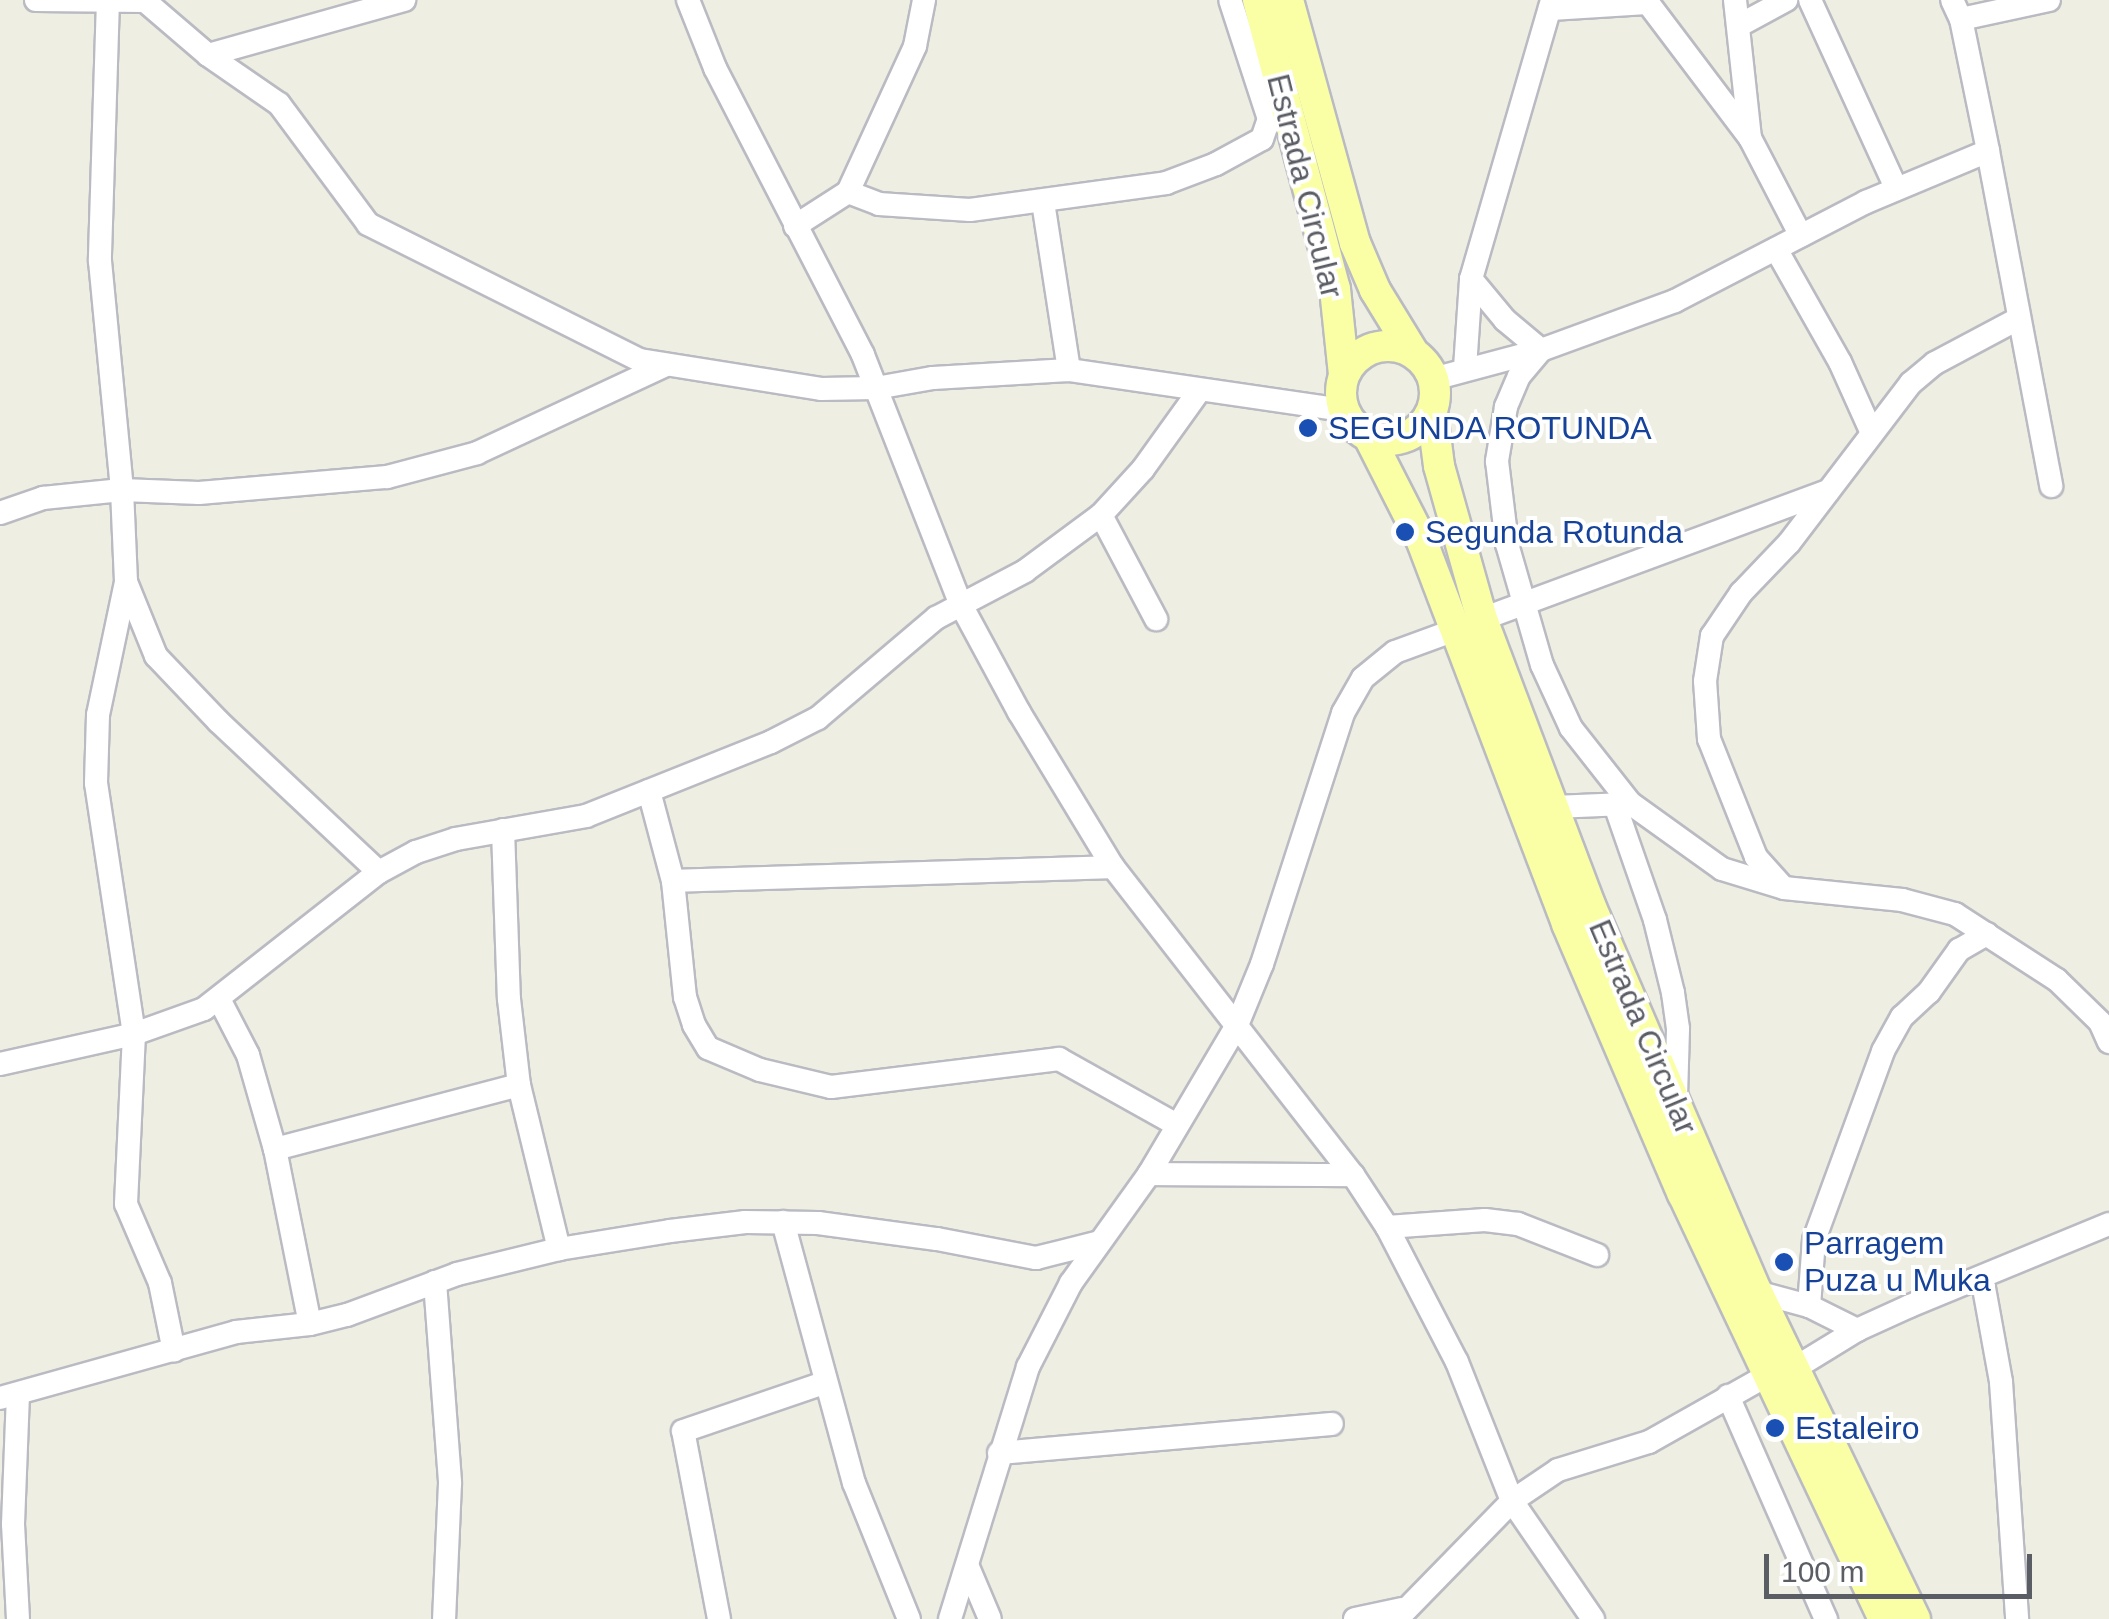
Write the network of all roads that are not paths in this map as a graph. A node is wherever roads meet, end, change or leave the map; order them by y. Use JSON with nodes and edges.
{"nodes":[{"id":1,"x":36,"y":0,"type":"edge"},
{"id":2,"x":404,"y":0,"type":"edge"},
{"id":3,"x":688,"y":0,"type":"edge"},
{"id":4,"x":924,"y":0,"type":"edge"},
{"id":5,"x":1230,"y":0,"type":"edge"},
{"id":6,"x":1258,"y":0,"type":"edge"},
{"id":7,"x":1288,"y":0,"type":"edge"},
{"id":8,"x":1735,"y":0,"type":"edge"},
{"id":9,"x":1786,"y":0,"type":"edge"},
{"id":10,"x":1810,"y":0,"type":"edge"},
{"id":11,"x":2050,"y":0,"type":"edge"},
{"id":12,"x":108,"y":1,"type":"edge"},
{"id":13,"x":144,"y":1,"type":"edge"},
{"id":14,"x":1551,"y":5,"type":"edge"},
{"id":15,"x":1956,"y":10,"type":"edge"},
{"id":16,"x":1738,"y":26,"type":"junction"},
{"id":17,"x":208,"y":55,"type":"junction"},
{"id":18,"x":1750,"y":138,"type":"junction"},
{"id":19,"x":1988,"y":151,"type":"junction"},
{"id":20,"x":1896,"y":188,"type":"junction"},
{"id":21,"x":848,"y":192,"type":"junction"},
{"id":22,"x":1042,"y":202,"type":"junction"},
{"id":23,"x":796,"y":226,"type":"junction"},
{"id":24,"x":1801,"y":236,"type":"junction"},
{"id":25,"x":1776,"y":249,"type":"junction"},
{"id":26,"x":1471,"y":279,"type":"junction"},
{"id":27,"x":2016,"y":320,"type":"junction"},
{"id":28,"x":1541,"y":350,"type":"junction"},
{"id":29,"x":1414,"y":352,"type":"junction"},
{"id":30,"x":666,"y":366,"type":"junction"},
{"id":31,"x":1466,"y":368,"type":"junction"},
{"id":32,"x":1069,"y":370,"type":"junction"},
{"id":33,"x":1344,"y":374,"type":"junction"},
{"id":34,"x":1433,"y":379,"type":"junction"},
{"id":35,"x":876,"y":388,"type":"junction"},
{"id":36,"x":1198,"y":391,"type":"junction"},
{"id":37,"x":1344,"y":410,"type":"junction"},
{"id":38,"x":1432,"y":412,"type":"junction"},
{"id":39,"x":1871,"y":431,"type":"junction"},
{"id":40,"x":1369,"y":437,"type":"junction"},
{"id":41,"x":2051,"y":486,"type":"dead end"},
{"id":42,"x":122,"y":490,"type":"junction"},
{"id":43,"x":1828,"y":490,"type":"junction"},
{"id":44,"x":0,"y":513,"type":"edge"},
{"id":45,"x":1101,"y":515,"type":"junction"},
{"id":46,"x":126,"y":582,"type":"junction"},
{"id":47,"x":960,"y":603,"type":"junction"},
{"id":48,"x":1522,"y":603,"type":"junction"},
{"id":49,"x":1156,"y":620,"type":"dead end"},
{"id":50,"x":1468,"y":624,"type":"junction"},
{"id":51,"x":649,"y":791,"type":"junction"},
{"id":52,"x":1622,"y":804,"type":"junction"},
{"id":53,"x":1553,"y":807,"type":"junction"},
{"id":54,"x":503,"y":830,"type":"junction"},
{"id":55,"x":1112,"y":866,"type":"junction"},
{"id":56,"x":380,"y":872,"type":"junction"},
{"id":57,"x":673,"y":881,"type":"junction"},
{"id":58,"x":1784,"y":888,"type":"junction"},
{"id":59,"x":1988,"y":934,"type":"junction"},
{"id":60,"x":219,"y":999,"type":"junction"},
{"id":61,"x":1237,"y":1025,"type":"junction"},
{"id":62,"x":2106,"y":1028,"type":"edge"},
{"id":63,"x":134,"y":1034,"type":"junction"},
{"id":64,"x":0,"y":1064,"type":"edge"},
{"id":65,"x":520,"y":1085,"type":"junction"},
{"id":66,"x":1676,"y":1104,"type":"junction"},
{"id":67,"x":1177,"y":1124,"type":"junction"},
{"id":68,"x":275,"y":1149,"type":"junction"},
{"id":69,"x":1149,"y":1174,"type":"junction"},
{"id":70,"x":1353,"y":1175,"type":"junction"},
{"id":71,"x":783,"y":1222,"type":"junction"},
{"id":72,"x":818,"y":1223,"type":"junction"},
{"id":73,"x":2109,"y":1224,"type":"edge"},
{"id":74,"x":1387,"y":1227,"type":"junction"},
{"id":75,"x":1096,"y":1244,"type":"junction"},
{"id":76,"x":559,"y":1249,"type":"junction"},
{"id":77,"x":1596,"y":1255,"type":"dead end"},
{"id":78,"x":795,"y":1256,"type":"junction"},
{"id":79,"x":1036,"y":1258,"type":"junction"},
{"id":80,"x":1982,"y":1277,"type":"junction"},
{"id":81,"x":435,"y":1282,"type":"junction"},
{"id":82,"x":1071,"y":1283,"type":"junction"},
{"id":83,"x":1757,"y":1292,"type":"junction"},
{"id":84,"x":1809,"y":1306,"type":"junction"},
{"id":85,"x":310,"y":1324,"type":"junction"},
{"id":86,"x":1856,"y":1330,"type":"junction"},
{"id":87,"x":174,"y":1351,"type":"junction"},
{"id":88,"x":1780,"y":1372,"type":"junction"},
{"id":89,"x":824,"y":1383,"type":"junction"},
{"id":90,"x":9,"y":1396,"type":"edge"},
{"id":91,"x":1728,"y":1396,"type":"junction"},
{"id":92,"x":1332,"y":1424,"type":"dead end"},
{"id":93,"x":999,"y":1453,"type":"junction"},
{"id":94,"x":1512,"y":1501,"type":"junction"},
{"id":95,"x":968,"y":1567,"type":"junction"},
{"id":96,"x":1399,"y":1614,"type":"edge"},
{"id":97,"x":18,"y":1619,"type":"edge"},
{"id":98,"x":444,"y":1619,"type":"edge"},
{"id":99,"x":719,"y":1619,"type":"edge"},
{"id":100,"x":909,"y":1619,"type":"edge"},
{"id":101,"x":950,"y":1619,"type":"edge"},
{"id":102,"x":990,"y":1619,"type":"edge"},
{"id":103,"x":1356,"y":1619,"type":"edge"},
{"id":104,"x":1593,"y":1619,"type":"edge"},
{"id":105,"x":1826,"y":1619,"type":"edge"},
{"id":106,"x":1884,"y":1619,"type":"edge"},
{"id":107,"x":1915,"y":1619,"type":"edge"},
{"id":108,"x":2017,"y":1619,"type":"edge"}],
"edges":[{"from":1,"to":12,"type":"street"},
{"from":2,"to":17,"type":"street"},
{"from":3,"to":23,"type":"street"},
{"from":4,"to":21,"type":"street"},
{"from":5,"to":22,"type":"street"},
{"from":6,"to":33,"type":"main road","name":"Estrada Circular"},
{"from":7,"to":29,"type":"main road","name":"Estrada Circular"},
{"from":8,"to":16,"type":"street"},
{"from":9,"to":16,"type":"street"},
{"from":10,"to":20,"type":"street"},
{"from":11,"to":15,"type":"street"},
{"from":12,"to":13,"type":"street"},
{"from":12,"to":42,"type":"street"},
{"from":13,"to":17,"type":"street"},
{"from":14,"to":18,"type":"street"},
{"from":14,"to":26,"type":"street"},
{"from":15,"to":19,"type":"street"},
{"from":16,"to":18,"type":"street"},
{"from":17,"to":30,"type":"street"},
{"from":18,"to":24,"type":"street"},
{"from":19,"to":20,"type":"street"},
{"from":19,"to":27,"type":"street"},
{"from":20,"to":24,"type":"street"},
{"from":21,"to":22,"type":"street"},
{"from":21,"to":23,"type":"street"},
{"from":22,"to":32,"type":"street"},
{"from":23,"to":35,"type":"street"},
{"from":24,"to":25,"type":"street"},
{"from":25,"to":28,"type":"street"},
{"from":25,"to":39,"type":"street"},
{"from":26,"to":28,"type":"street"},
{"from":26,"to":31,"type":"street"},
{"from":27,"to":39,"type":"street"},
{"from":27,"to":41,"type":"street"},
{"from":28,"to":31,"type":"street"},
{"from":28,"to":48,"type":"street"},
{"from":29,"to":33,"type":"main road"},
{"from":29,"to":34,"type":"main road"},
{"from":30,"to":35,"type":"street"},
{"from":30,"to":42,"type":"street"},
{"from":31,"to":34,"type":"street"},
{"from":32,"to":35,"type":"street"},
{"from":32,"to":36,"type":"street"},
{"from":33,"to":37,"type":"main road"},
{"from":34,"to":38,"type":"main road"},
{"from":35,"to":47,"type":"street"},
{"from":36,"to":37,"type":"street"},
{"from":36,"to":45,"type":"street"},
{"from":37,"to":40,"type":"main road"},
{"from":38,"to":40,"type":"main road"},
{"from":38,"to":50,"type":"main road","name":"Estrada Circular"},
{"from":39,"to":43,"type":"street"},
{"from":40,"to":50,"type":"main road","name":"Estrada Circular"},
{"from":42,"to":44,"type":"street"},
{"from":42,"to":46,"type":"street"},
{"from":43,"to":48,"type":"street"},
{"from":43,"to":58,"type":"street"},
{"from":45,"to":47,"type":"street"},
{"from":45,"to":49,"type":"street"},
{"from":46,"to":56,"type":"street"},
{"from":46,"to":63,"type":"street"},
{"from":47,"to":51,"type":"street"},
{"from":47,"to":55,"type":"street"},
{"from":48,"to":50,"type":"street"},
{"from":48,"to":52,"type":"street"},
{"from":50,"to":53,"type":"main road","name":"Estrada Circular"},
{"from":50,"to":61,"type":"street"},
{"from":50,"to":88,"type":"main road","name":"Estrada Circular"},
{"from":51,"to":54,"type":"street"},
{"from":51,"to":57,"type":"street"},
{"from":52,"to":53,"type":"street"},
{"from":52,"to":58,"type":"street"},
{"from":52,"to":66,"type":"street"},
{"from":53,"to":66,"type":"main road","name":"Estrada Circular"},
{"from":54,"to":56,"type":"street"},
{"from":54,"to":65,"type":"street"},
{"from":55,"to":57,"type":"street"},
{"from":55,"to":61,"type":"street"},
{"from":56,"to":60,"type":"street"},
{"from":57,"to":67,"type":"street"},
{"from":58,"to":59,"type":"street"},
{"from":59,"to":62,"type":"street"},
{"from":59,"to":84,"type":"street"},
{"from":60,"to":63,"type":"street"},
{"from":60,"to":68,"type":"street"},
{"from":61,"to":67,"type":"street"},
{"from":61,"to":70,"type":"street"},
{"from":63,"to":64,"type":"street"},
{"from":63,"to":87,"type":"street"},
{"from":65,"to":68,"type":"street"},
{"from":65,"to":76,"type":"street"},
{"from":66,"to":83,"type":"main road","name":"Estrada Circular"},
{"from":67,"to":69,"type":"street"},
{"from":68,"to":85,"type":"street"},
{"from":69,"to":70,"type":"street"},
{"from":69,"to":75,"type":"street"},
{"from":70,"to":74,"type":"street"},
{"from":71,"to":72,"type":"street"},
{"from":71,"to":76,"type":"street"},
{"from":71,"to":78,"type":"street"},
{"from":72,"to":78,"type":"street"},
{"from":72,"to":79,"type":"street"},
{"from":73,"to":80,"type":"street"},
{"from":74,"to":77,"type":"street"},
{"from":74,"to":94,"type":"street"},
{"from":75,"to":79,"type":"street"},
{"from":75,"to":82,"type":"street"},
{"from":76,"to":81,"type":"street"},
{"from":78,"to":89,"type":"street"},
{"from":79,"to":82,"type":"street"},
{"from":80,"to":86,"type":"street"},
{"from":80,"to":108,"type":"street"},
{"from":81,"to":85,"type":"street"},
{"from":81,"to":98,"type":"street"},
{"from":82,"to":93,"type":"street"},
{"from":83,"to":84,"type":"street"},
{"from":83,"to":88,"type":"main road","name":"Estrada Circular"},
{"from":84,"to":86,"type":"street"},
{"from":85,"to":87,"type":"street"},
{"from":86,"to":88,"type":"street"},
{"from":87,"to":90,"type":"street"},
{"from":88,"to":91,"type":"street"},
{"from":88,"to":106,"type":"main road","name":"Estrada Circular"},
{"from":88,"to":107,"type":"main road","name":"Estrada Circular"},
{"from":89,"to":99,"type":"street"},
{"from":89,"to":100,"type":"street"},
{"from":90,"to":97,"type":"street"},
{"from":91,"to":94,"type":"street"},
{"from":91,"to":105,"type":"street"},
{"from":92,"to":93,"type":"street"},
{"from":93,"to":95,"type":"street"},
{"from":94,"to":96,"type":"street"},
{"from":94,"to":104,"type":"street"},
{"from":95,"to":101,"type":"street"},
{"from":95,"to":102,"type":"street"},
{"from":96,"to":103,"type":"street"}]}
